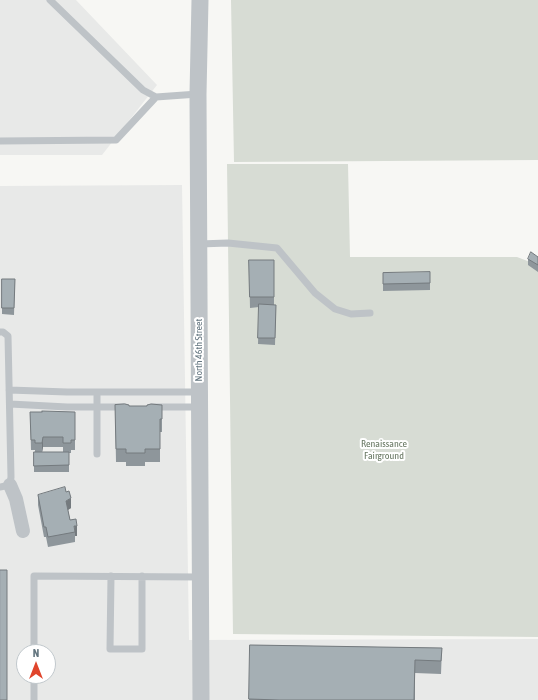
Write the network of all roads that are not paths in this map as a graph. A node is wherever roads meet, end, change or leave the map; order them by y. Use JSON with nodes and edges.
{"nodes":[{"id":1,"x":50,"y":0,"type":"edge"},
{"id":2,"x":200,"y":0,"type":"edge"},
{"id":3,"x":198,"y":94,"type":"junction"},
{"id":4,"x":156,"y":97,"type":"junction"},
{"id":5,"x":0,"y":140,"type":"edge"},
{"id":6,"x":199,"y":244,"type":"junction"},
{"id":7,"x":370,"y":312,"type":"dead end"},
{"id":8,"x":0,"y":332,"type":"edge"},
{"id":9,"x":9,"y":390,"type":"junction"},
{"id":10,"x":96,"y":392,"type":"junction"},
{"id":11,"x":200,"y":400,"type":"junction"},
{"id":12,"x":10,"y":404,"type":"junction"},
{"id":13,"x":97,"y":407,"type":"junction"},
{"id":14,"x":97,"y":454,"type":"dead end"},
{"id":15,"x":5,"y":486,"type":"edge"},
{"id":16,"x":23,"y":531,"type":"dead end"},
{"id":17,"x":110,"y":576,"type":"junction"},
{"id":18,"x":142,"y":576,"type":"junction"},
{"id":19,"x":201,"y":577,"type":"junction"},
{"id":20,"x":34,"y":644,"type":"edge"},
{"id":21,"x":34,"y":684,"type":"edge"},
{"id":22,"x":34,"y":700,"type":"edge"},
{"id":23,"x":201,"y":700,"type":"edge"}],
"edges":[{"from":1,"to":4,"type":"lane"},
{"from":2,"to":3,"type":"street","name":"North 46th Street"},
{"from":3,"to":4,"type":"lane"},
{"from":3,"to":6,"type":"street","name":"North 46th Street"},
{"from":4,"to":5,"type":"lane"},
{"from":6,"to":7,"type":"lane"},
{"from":6,"to":11,"type":"street","name":"North 46th Street"},
{"from":8,"to":9,"type":"lane"},
{"from":9,"to":10,"type":"lane"},
{"from":9,"to":12,"type":"lane"},
{"from":10,"to":11,"type":"lane"},
{"from":10,"to":13,"type":"lane"},
{"from":11,"to":13,"type":"lane"},
{"from":11,"to":19,"type":"street","name":"North 46th Street"},
{"from":12,"to":13,"type":"lane"},
{"from":12,"to":15,"type":"lane"},
{"from":13,"to":14,"type":"lane"},
{"from":15,"to":16,"type":"street"},
{"from":17,"to":18,"type":"lane"},
{"from":17,"to":18,"type":"lane"},
{"from":17,"to":20,"type":"lane"},
{"from":18,"to":19,"type":"lane"},
{"from":19,"to":23,"type":"street","name":"North 46th Street"},
{"from":21,"to":22,"type":"lane"}]}
